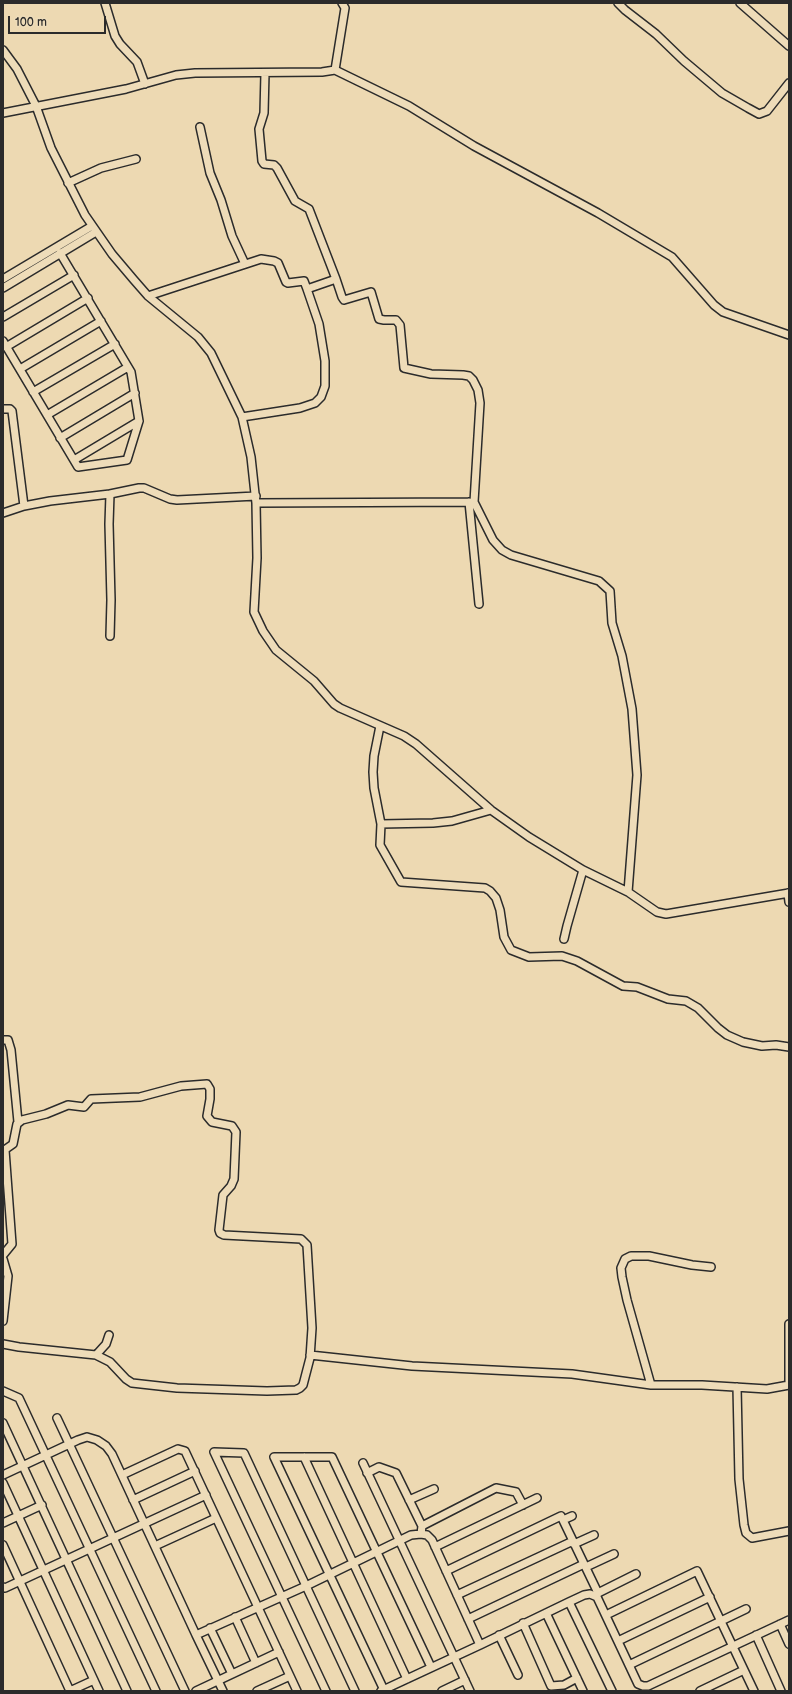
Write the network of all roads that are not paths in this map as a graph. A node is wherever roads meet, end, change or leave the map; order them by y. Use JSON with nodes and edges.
{"nodes":[{"id":1,"x":105,"y":3,"type":"edge"},
{"id":2,"x":342,"y":3,"type":"edge"},
{"id":3,"x":618,"y":3,"type":"edge"},
{"id":4,"x":740,"y":3,"type":"edge"},
{"id":5,"x":789,"y":46,"type":"edge"},
{"id":6,"x":3,"y":50,"type":"edge"},
{"id":7,"x":335,"y":70,"type":"junction"},
{"id":8,"x":265,"y":73,"type":"junction"},
{"id":9,"x":789,"y":83,"type":"edge"},
{"id":10,"x":146,"y":84,"type":"junction"},
{"id":11,"x":36,"y":106,"type":"junction"},
{"id":12,"x":3,"y":113,"type":"edge"},
{"id":13,"x":200,"y":127,"type":"dead end"},
{"id":14,"x":136,"y":159,"type":"dead end"},
{"id":15,"x":68,"y":183,"type":"junction"},
{"id":16,"x":94,"y":229,"type":"junction"},
{"id":17,"x":60,"y":253,"type":"junction"},
{"id":18,"x":245,"y":264,"type":"junction"},
{"id":19,"x":74,"y":275,"type":"junction"},
{"id":20,"x":3,"y":279,"type":"edge"},
{"id":21,"x":336,"y":279,"type":"junction"},
{"id":22,"x":3,"y":288,"type":"edge"},
{"id":23,"x":307,"y":289,"type":"junction"},
{"id":24,"x":148,"y":296,"type":"junction"},
{"id":25,"x":88,"y":298,"type":"junction"},
{"id":26,"x":3,"y":318,"type":"edge"},
{"id":27,"x":101,"y":321,"type":"junction"},
{"id":28,"x":789,"y":335,"type":"edge"},
{"id":29,"x":5,"y":344,"type":"edge"},
{"id":30,"x":115,"y":344,"type":"junction"},
{"id":31,"x":128,"y":366,"type":"junction"},
{"id":32,"x":20,"y":369,"type":"junction"},
{"id":33,"x":33,"y":392,"type":"junction"},
{"id":34,"x":134,"y":393,"type":"junction"},
{"id":35,"x":3,"y":409,"type":"edge"},
{"id":36,"x":47,"y":415,"type":"junction"},
{"id":37,"x":242,"y":417,"type":"junction"},
{"id":38,"x":139,"y":421,"type":"junction"},
{"id":39,"x":60,"y":438,"type":"junction"},
{"id":40,"x":74,"y":460,"type":"junction"},
{"id":41,"x":110,"y":494,"type":"junction"},
{"id":42,"x":256,"y":500,"type":"junction"},
{"id":43,"x":471,"y":502,"type":"junction"},
{"id":44,"x":24,"y":506,"type":"junction"},
{"id":45,"x":3,"y":513,"type":"edge"},
{"id":46,"x":479,"y":604,"type":"dead end"},
{"id":47,"x":110,"y":636,"type":"dead end"},
{"id":48,"x":380,"y":726,"type":"junction"},
{"id":49,"x":491,"y":810,"type":"junction"},
{"id":50,"x":381,"y":824,"type":"junction"},
{"id":51,"x":583,"y":870,"type":"junction"},
{"id":52,"x":628,"y":892,"type":"junction"},
{"id":53,"x":789,"y":893,"type":"edge"},
{"id":54,"x":789,"y":902,"type":"edge"},
{"id":55,"x":564,"y":939,"type":"dead end"},
{"id":56,"x":3,"y":1040,"type":"edge"},
{"id":57,"x":789,"y":1047,"type":"edge"},
{"id":58,"x":18,"y":1122,"type":"junction"},
{"id":59,"x":4,"y":1150,"type":"edge"},
{"id":60,"x":3,"y":1256,"type":"edge"},
{"id":61,"x":3,"y":1259,"type":"edge"},
{"id":62,"x":711,"y":1267,"type":"dead end"},
{"id":63,"x":3,"y":1321,"type":"edge"},
{"id":64,"x":789,"y":1324,"type":"edge"},
{"id":65,"x":109,"y":1335,"type":"dead end"},
{"id":66,"x":3,"y":1344,"type":"edge"},
{"id":67,"x":96,"y":1355,"type":"junction"},
{"id":68,"x":310,"y":1355,"type":"junction"},
{"id":69,"x":650,"y":1385,"type":"junction"},
{"id":70,"x":789,"y":1385,"type":"edge"},
{"id":71,"x":737,"y":1387,"type":"junction"},
{"id":72,"x":3,"y":1392,"type":"edge"},
{"id":73,"x":57,"y":1418,"type":"dead end"},
{"id":74,"x":3,"y":1423,"type":"edge"},
{"id":75,"x":6,"y":1439,"type":"edge"},
{"id":76,"x":70,"y":1444,"type":"junction"},
{"id":77,"x":46,"y":1455,"type":"junction"},
{"id":78,"x":304,"y":1457,"type":"junction"},
{"id":79,"x":363,"y":1463,"type":"dead end"},
{"id":80,"x":24,"y":1466,"type":"junction"},
{"id":81,"x":194,"y":1471,"type":"junction"},
{"id":82,"x":367,"y":1473,"type":"junction"},
{"id":83,"x":3,"y":1475,"type":"edge"},
{"id":84,"x":122,"y":1475,"type":"junction"},
{"id":85,"x":3,"y":1483,"type":"edge"},
{"id":86,"x":434,"y":1489,"type":"dead end"},
{"id":87,"x":206,"y":1496,"type":"junction"},
{"id":88,"x":537,"y":1498,"type":"dead end"},
{"id":89,"x":134,"y":1500,"type":"junction"},
{"id":90,"x":410,"y":1500,"type":"junction"},
{"id":91,"x":42,"y":1505,"type":"junction"},
{"id":92,"x":523,"y":1505,"type":"junction"},
{"id":93,"x":18,"y":1516,"type":"junction"},
{"id":94,"x":572,"y":1516,"type":"dead end"},
{"id":95,"x":216,"y":1518,"type":"junction"},
{"id":96,"x":563,"y":1520,"type":"junction"},
{"id":97,"x":3,"y":1523,"type":"edge"},
{"id":98,"x":144,"y":1523,"type":"junction"},
{"id":99,"x":422,"y":1526,"type":"junction"},
{"id":100,"x":789,"y":1531,"type":"edge"},
{"id":101,"x":421,"y":1534,"type":"junction"},
{"id":102,"x":594,"y":1535,"type":"dead end"},
{"id":103,"x":113,"y":1537,"type":"junction"},
{"id":104,"x":400,"y":1540,"type":"junction"},
{"id":105,"x":573,"y":1542,"type":"junction"},
{"id":106,"x":3,"y":1545,"type":"edge"},
{"id":107,"x":155,"y":1546,"type":"junction"},
{"id":108,"x":89,"y":1548,"type":"junction"},
{"id":109,"x":435,"y":1548,"type":"junction"},
{"id":110,"x":376,"y":1552,"type":"junction"},
{"id":111,"x":614,"y":1554,"type":"dead end"},
{"id":112,"x":66,"y":1558,"type":"junction"},
{"id":113,"x":353,"y":1563,"type":"junction"},
{"id":114,"x":585,"y":1566,"type":"junction"},
{"id":115,"x":43,"y":1570,"type":"junction"},
{"id":116,"x":446,"y":1571,"type":"junction"},
{"id":117,"x":329,"y":1574,"type":"junction"},
{"id":118,"x":636,"y":1574,"type":"dead end"},
{"id":119,"x":20,"y":1581,"type":"junction"},
{"id":120,"x":306,"y":1586,"type":"junction"},
{"id":121,"x":3,"y":1587,"type":"edge"},
{"id":122,"x":597,"y":1595,"type":"junction"},
{"id":123,"x":282,"y":1596,"type":"junction"},
{"id":124,"x":457,"y":1596,"type":"junction"},
{"id":125,"x":710,"y":1597,"type":"junction"},
{"id":126,"x":569,"y":1602,"type":"junction"},
{"id":127,"x":258,"y":1607,"type":"junction"},
{"id":128,"x":746,"y":1609,"type":"dead end"},
{"id":129,"x":546,"y":1613,"type":"junction"},
{"id":130,"x":606,"y":1615,"type":"junction"},
{"id":131,"x":235,"y":1617,"type":"junction"},
{"id":132,"x":468,"y":1619,"type":"junction"},
{"id":133,"x":789,"y":1620,"type":"edge"},
{"id":134,"x":721,"y":1621,"type":"junction"},
{"id":135,"x":523,"y":1623,"type":"junction"},
{"id":136,"x":780,"y":1624,"type":"junction"},
{"id":137,"x":210,"y":1628,"type":"junction"},
{"id":138,"x":196,"y":1635,"type":"junction"},
{"id":139,"x":499,"y":1635,"type":"junction"},
{"id":140,"x":756,"y":1635,"type":"junction"},
{"id":141,"x":618,"y":1641,"type":"junction"},
{"id":142,"x":480,"y":1644,"type":"junction"},
{"id":143,"x":789,"y":1644,"type":"edge"},
{"id":144,"x":733,"y":1646,"type":"junction"},
{"id":145,"x":279,"y":1652,"type":"junction"},
{"id":146,"x":454,"y":1657,"type":"junction"},
{"id":147,"x":256,"y":1663,"type":"junction"},
{"id":148,"x":629,"y":1665,"type":"junction"},
{"id":149,"x":431,"y":1668,"type":"junction"},
{"id":150,"x":744,"y":1670,"type":"junction"},
{"id":151,"x":232,"y":1674,"type":"junction"},
{"id":152,"x":518,"y":1675,"type":"dead end"},
{"id":153,"x":290,"y":1676,"type":"junction"},
{"id":154,"x":577,"y":1678,"type":"junction"},
{"id":155,"x":407,"y":1679,"type":"junction"},
{"id":156,"x":94,"y":1680,"type":"junction"},
{"id":157,"x":465,"y":1680,"type":"junction"},
{"id":158,"x":218,"y":1681,"type":"junction"},
{"id":159,"x":642,"y":1689,"type":"edge"},
{"id":160,"x":382,"y":1690,"type":"edge"},
{"id":161,"x":70,"y":1691,"type":"edge"},
{"id":162,"x":100,"y":1691,"type":"edge"},
{"id":163,"x":128,"y":1691,"type":"edge"},
{"id":164,"x":156,"y":1691,"type":"edge"},
{"id":165,"x":186,"y":1691,"type":"edge"},
{"id":166,"x":196,"y":1691,"type":"edge"},
{"id":167,"x":223,"y":1691,"type":"edge"},
{"id":168,"x":257,"y":1691,"type":"edge"},
{"id":169,"x":297,"y":1691,"type":"edge"},
{"id":170,"x":326,"y":1691,"type":"edge"},
{"id":171,"x":355,"y":1691,"type":"edge"},
{"id":172,"x":442,"y":1691,"type":"edge"},
{"id":173,"x":470,"y":1691,"type":"edge"},
{"id":174,"x":583,"y":1691,"type":"edge"},
{"id":175,"x":612,"y":1691,"type":"edge"},
{"id":176,"x":700,"y":1691,"type":"edge"},
{"id":177,"x":754,"y":1691,"type":"edge"},
{"id":178,"x":781,"y":1691,"type":"edge"}],
"edges":[{"from":1,"to":10,"type":"street"},
{"from":2,"to":7,"type":"street"},
{"from":3,"to":9,"type":"street"},
{"from":4,"to":5,"type":"street"},
{"from":6,"to":11,"type":"street"},
{"from":7,"to":8,"type":"street"},
{"from":7,"to":28,"type":"street"},
{"from":8,"to":10,"type":"street"},
{"from":8,"to":21,"type":"street"},
{"from":10,"to":11,"type":"street"},
{"from":11,"to":12,"type":"street"},
{"from":11,"to":15,"type":"street"},
{"from":13,"to":18,"type":"street"},
{"from":14,"to":15,"type":"street"},
{"from":15,"to":16,"type":"street"},
{"from":16,"to":17,"type":"street"},
{"from":16,"to":20,"type":"street"},
{"from":16,"to":24,"type":"street"},
{"from":17,"to":19,"type":"street"},
{"from":17,"to":22,"type":"street"},
{"from":18,"to":23,"type":"street"},
{"from":18,"to":24,"type":"street"},
{"from":19,"to":25,"type":"street"},
{"from":19,"to":26,"type":"street"},
{"from":21,"to":23,"type":"street"},
{"from":21,"to":43,"type":"street"},
{"from":23,"to":37,"type":"street"},
{"from":24,"to":37,"type":"street"},
{"from":25,"to":27,"type":"street"},
{"from":25,"to":29,"type":"street"},
{"from":27,"to":30,"type":"street"},
{"from":27,"to":32,"type":"street"},
{"from":29,"to":32,"type":"street"},
{"from":30,"to":31,"type":"street"},
{"from":30,"to":33,"type":"street"},
{"from":31,"to":34,"type":"street"},
{"from":31,"to":36,"type":"street"},
{"from":32,"to":33,"type":"street"},
{"from":33,"to":36,"type":"street"},
{"from":34,"to":38,"type":"street"},
{"from":34,"to":39,"type":"street"},
{"from":35,"to":44,"type":"street"},
{"from":36,"to":39,"type":"street"},
{"from":37,"to":42,"type":"street"},
{"from":38,"to":40,"type":"street"},
{"from":38,"to":40,"type":"street"},
{"from":39,"to":40,"type":"street"},
{"from":41,"to":42,"type":"street"},
{"from":41,"to":44,"type":"street"},
{"from":41,"to":47,"type":"street"},
{"from":42,"to":43,"type":"street"},
{"from":42,"to":48,"type":"street"},
{"from":43,"to":46,"type":"street"},
{"from":43,"to":52,"type":"street"},
{"from":44,"to":45,"type":"street"},
{"from":48,"to":49,"type":"street"},
{"from":48,"to":50,"type":"street"},
{"from":49,"to":50,"type":"street"},
{"from":49,"to":51,"type":"street"},
{"from":50,"to":57,"type":"street"},
{"from":51,"to":52,"type":"street"},
{"from":51,"to":55,"type":"street"},
{"from":52,"to":53,"type":"street"},
{"from":53,"to":54,"type":"street"},
{"from":56,"to":58,"type":"street"},
{"from":58,"to":59,"type":"street"},
{"from":58,"to":68,"type":"street"},
{"from":59,"to":60,"type":"street"},
{"from":61,"to":63,"type":"street"},
{"from":62,"to":69,"type":"street"},
{"from":64,"to":70,"type":"street"},
{"from":65,"to":67,"type":"street"},
{"from":66,"to":67,"type":"street"},
{"from":67,"to":68,"type":"street"},
{"from":68,"to":69,"type":"street"},
{"from":69,"to":71,"type":"street"},
{"from":70,"to":71,"type":"street"},
{"from":71,"to":100,"type":"street"},
{"from":72,"to":77,"type":"street"},
{"from":73,"to":76,"type":"street"},
{"from":74,"to":75,"type":"street"},
{"from":75,"to":80,"type":"street"},
{"from":76,"to":77,"type":"street"},
{"from":76,"to":84,"type":"street"},
{"from":76,"to":103,"type":"street"},
{"from":77,"to":80,"type":"street"},
{"from":77,"to":108,"type":"street"},
{"from":78,"to":110,"type":"street"},
{"from":78,"to":113,"type":"street"},
{"from":78,"to":117,"type":"street"},
{"from":79,"to":82,"type":"street"},
{"from":80,"to":83,"type":"street"},
{"from":80,"to":91,"type":"street"},
{"from":80,"to":112,"type":"street"},
{"from":81,"to":84,"type":"street"},
{"from":81,"to":87,"type":"street"},
{"from":81,"to":89,"type":"street"},
{"from":82,"to":90,"type":"street"},
{"from":82,"to":104,"type":"street"},
{"from":84,"to":89,"type":"street"},
{"from":85,"to":93,"type":"street"},
{"from":86,"to":90,"type":"street"},
{"from":87,"to":95,"type":"street"},
{"from":87,"to":98,"type":"street"},
{"from":88,"to":92,"type":"street"},
{"from":89,"to":98,"type":"street"},
{"from":90,"to":99,"type":"street"},
{"from":91,"to":93,"type":"street"},
{"from":91,"to":112,"type":"street"},
{"from":92,"to":99,"type":"street"},
{"from":92,"to":109,"type":"street"},
{"from":93,"to":97,"type":"street"},
{"from":93,"to":115,"type":"street"},
{"from":94,"to":96,"type":"street"},
{"from":95,"to":107,"type":"street"},
{"from":95,"to":127,"type":"street"},
{"from":96,"to":105,"type":"street"},
{"from":96,"to":116,"type":"street"},
{"from":98,"to":103,"type":"street"},
{"from":98,"to":107,"type":"street"},
{"from":99,"to":101,"type":"street"},
{"from":101,"to":104,"type":"street"},
{"from":101,"to":109,"type":"street"},
{"from":102,"to":105,"type":"street"},
{"from":103,"to":108,"type":"street"},
{"from":103,"to":165,"type":"street"},
{"from":104,"to":110,"type":"street"},
{"from":104,"to":146,"type":"street"},
{"from":105,"to":114,"type":"street"},
{"from":105,"to":124,"type":"street"},
{"from":106,"to":119,"type":"street"},
{"from":107,"to":138,"type":"street"},
{"from":108,"to":112,"type":"street"},
{"from":108,"to":164,"type":"street"},
{"from":109,"to":116,"type":"street"},
{"from":110,"to":113,"type":"street"},
{"from":110,"to":149,"type":"street"},
{"from":111,"to":114,"type":"street"},
{"from":112,"to":115,"type":"street"},
{"from":112,"to":163,"type":"street"},
{"from":113,"to":117,"type":"street"},
{"from":113,"to":155,"type":"street"},
{"from":114,"to":122,"type":"street"},
{"from":114,"to":132,"type":"street"},
{"from":115,"to":119,"type":"street"},
{"from":115,"to":156,"type":"street"},
{"from":116,"to":124,"type":"street"},
{"from":117,"to":120,"type":"street"},
{"from":117,"to":160,"type":"street"},
{"from":118,"to":122,"type":"street"},
{"from":119,"to":121,"type":"street"},
{"from":119,"to":161,"type":"street"},
{"from":120,"to":123,"type":"street"},
{"from":120,"to":123,"type":"street"},
{"from":120,"to":171,"type":"street"},
{"from":122,"to":126,"type":"street"},
{"from":122,"to":130,"type":"street"},
{"from":123,"to":127,"type":"street"},
{"from":123,"to":170,"type":"street"},
{"from":124,"to":132,"type":"street"},
{"from":125,"to":130,"type":"street"},
{"from":125,"to":134,"type":"street"},
{"from":125,"to":141,"type":"street"},
{"from":126,"to":129,"type":"street"},
{"from":126,"to":175,"type":"street"},
{"from":127,"to":131,"type":"street"},
{"from":127,"to":145,"type":"street"},
{"from":128,"to":134,"type":"street"},
{"from":129,"to":135,"type":"street"},
{"from":129,"to":154,"type":"street"},
{"from":130,"to":141,"type":"street"},
{"from":131,"to":137,"type":"street"},
{"from":131,"to":147,"type":"street"},
{"from":132,"to":142,"type":"street"},
{"from":133,"to":136,"type":"street"},
{"from":134,"to":144,"type":"street"},
{"from":134,"to":148,"type":"street"},
{"from":135,"to":139,"type":"street"},
{"from":135,"to":154,"type":"street"},
{"from":136,"to":140,"type":"street"},
{"from":136,"to":143,"type":"street"},
{"from":137,"to":138,"type":"street"},
{"from":137,"to":151,"type":"street"},
{"from":138,"to":158,"type":"street"},
{"from":139,"to":142,"type":"street"},
{"from":139,"to":152,"type":"street"},
{"from":140,"to":144,"type":"street"},
{"from":140,"to":178,"type":"street"},
{"from":141,"to":148,"type":"street"},
{"from":142,"to":146,"type":"street"},
{"from":144,"to":150,"type":"street"},
{"from":144,"to":159,"type":"street"},
{"from":145,"to":147,"type":"street"},
{"from":145,"to":153,"type":"street"},
{"from":146,"to":149,"type":"street"},
{"from":146,"to":157,"type":"street"},
{"from":147,"to":151,"type":"street"},
{"from":148,"to":159,"type":"street"},
{"from":149,"to":155,"type":"street"},
{"from":150,"to":176,"type":"street"},
{"from":150,"to":177,"type":"street"},
{"from":151,"to":158,"type":"street"},
{"from":153,"to":168,"type":"street"},
{"from":153,"to":169,"type":"street"},
{"from":154,"to":174,"type":"street"},
{"from":155,"to":160,"type":"street"},
{"from":156,"to":161,"type":"street"},
{"from":156,"to":162,"type":"street"},
{"from":157,"to":172,"type":"street"},
{"from":157,"to":173,"type":"street"},
{"from":158,"to":166,"type":"street"},
{"from":158,"to":167,"type":"street"}]}
